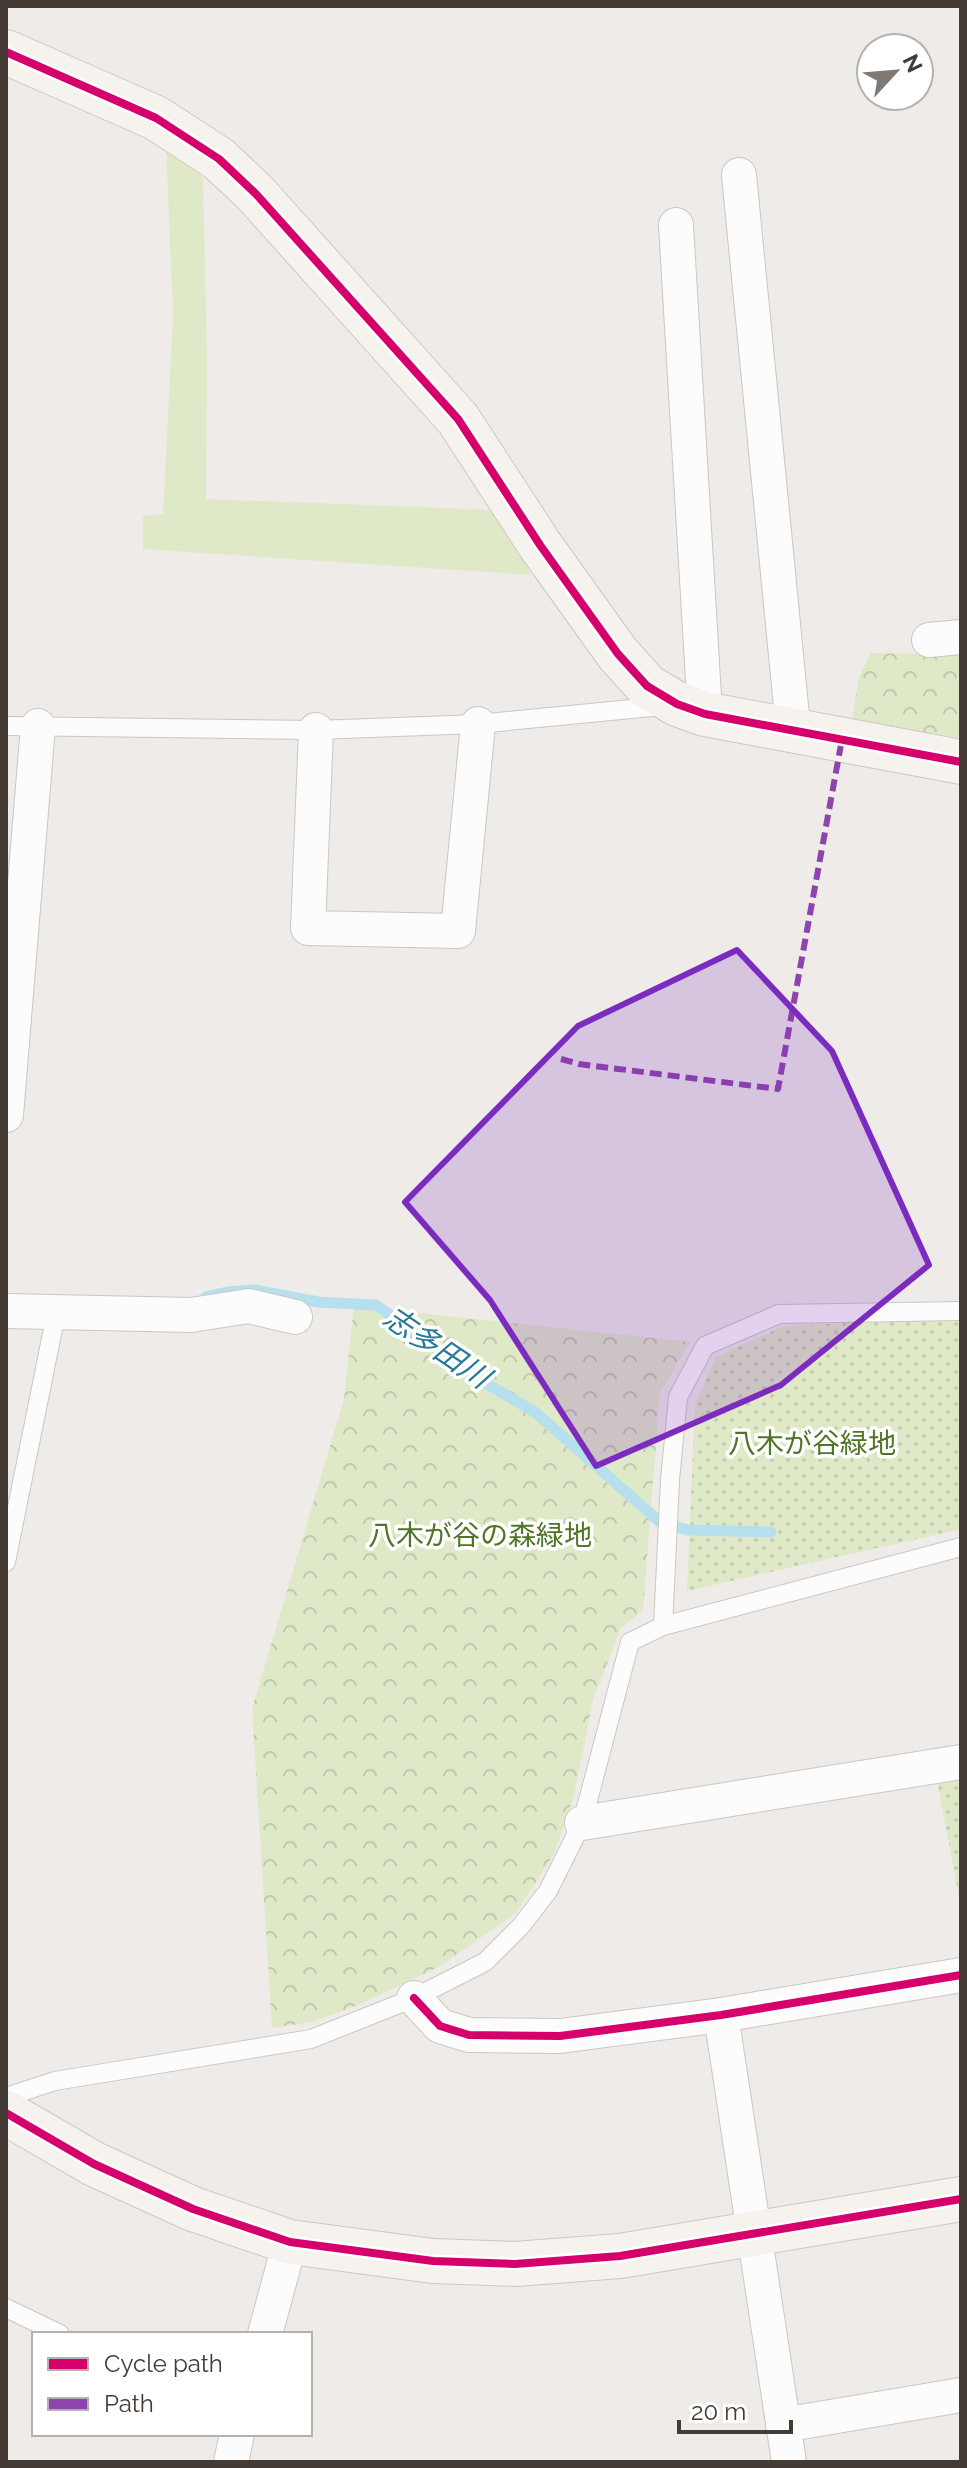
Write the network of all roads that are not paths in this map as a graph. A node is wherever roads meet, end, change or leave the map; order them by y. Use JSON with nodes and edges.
{"nodes":[{"id":1,"x":6,"y":52,"type":"edge"},
{"id":2,"x":739,"y":175,"type":"dead end"},
{"id":3,"x":676,"y":225,"type":"dead end"},
{"id":4,"x":691,"y":709,"type":"junction"},
{"id":5,"x":478,"y":724,"type":"junction"},
{"id":6,"x":22,"y":726,"type":"edge"},
{"id":7,"x":791,"y":729,"type":"junction"},
{"id":8,"x":316,"y":730,"type":"junction"},
{"id":9,"x":961,"y":762,"type":"edge"},
{"id":10,"x":6,"y":1115,"type":"edge"},
{"id":11,"x":6,"y":1311,"type":"edge"},
{"id":12,"x":961,"y":1311,"type":"edge"},
{"id":13,"x":56,"y":1314,"type":"junction"},
{"id":14,"x":295,"y":1317,"type":"dead end"},
{"id":15,"x":961,"y":1547,"type":"edge"},
{"id":16,"x":6,"y":1562,"type":"edge"},
{"id":17,"x":663,"y":1626,"type":"junction"},
{"id":18,"x":961,"y":1762,"type":"edge"},
{"id":19,"x":582,"y":1823,"type":"junction"},
{"id":20,"x":961,"y":1975,"type":"edge"},
{"id":21,"x":414,"y":1998,"type":"junction"},
{"id":22,"x":721,"y":2015,"type":"junction"},
{"id":23,"x":6,"y":2097,"type":"edge"},
{"id":24,"x":6,"y":2113,"type":"edge"},
{"id":25,"x":961,"y":2199,"type":"edge"},
{"id":26,"x":753,"y":2232,"type":"junction"},
{"id":27,"x":290,"y":2242,"type":"junction"},
{"id":28,"x":6,"y":2308,"type":"edge"},
{"id":29,"x":56,"y":2332,"type":"edge"},
{"id":30,"x":266,"y":2332,"type":"edge"},
{"id":31,"x":961,"y":2395,"type":"edge"},
{"id":32,"x":783,"y":2425,"type":"junction"},
{"id":33,"x":237,"y":2436,"type":"edge"},
{"id":34,"x":231,"y":2462,"type":"edge"},
{"id":35,"x":789,"y":2462,"type":"edge"}],
"edges":[{"from":1,"to":4,"type":"street"},
{"from":2,"to":7,"type":"street"},
{"from":3,"to":4,"type":"street"},
{"from":4,"to":5,"type":"lane"},
{"from":4,"to":7,"type":"street"},
{"from":5,"to":8,"type":"lane"},
{"from":5,"to":8,"type":"street"},
{"from":6,"to":8,"type":"lane"},
{"from":6,"to":10,"type":"street"},
{"from":7,"to":9,"type":"street"},
{"from":11,"to":13,"type":"street"},
{"from":12,"to":17,"type":"lane"},
{"from":13,"to":14,"type":"street"},
{"from":13,"to":16,"type":"lane"},
{"from":15,"to":17,"type":"lane"},
{"from":17,"to":19,"type":"lane"},
{"from":18,"to":19,"type":"street"},
{"from":19,"to":21,"type":"lane"},
{"from":20,"to":22,"type":"street"},
{"from":21,"to":22,"type":"street"},
{"from":21,"to":23,"type":"lane"},
{"from":22,"to":26,"type":"street"},
{"from":24,"to":27,"type":"street"},
{"from":25,"to":26,"type":"street"},
{"from":26,"to":27,"type":"street"},
{"from":26,"to":32,"type":"street"},
{"from":27,"to":30,"type":"street"},
{"from":28,"to":29,"type":"lane"},
{"from":31,"to":32,"type":"street"},
{"from":32,"to":35,"type":"street"},
{"from":33,"to":34,"type":"street"}]}
